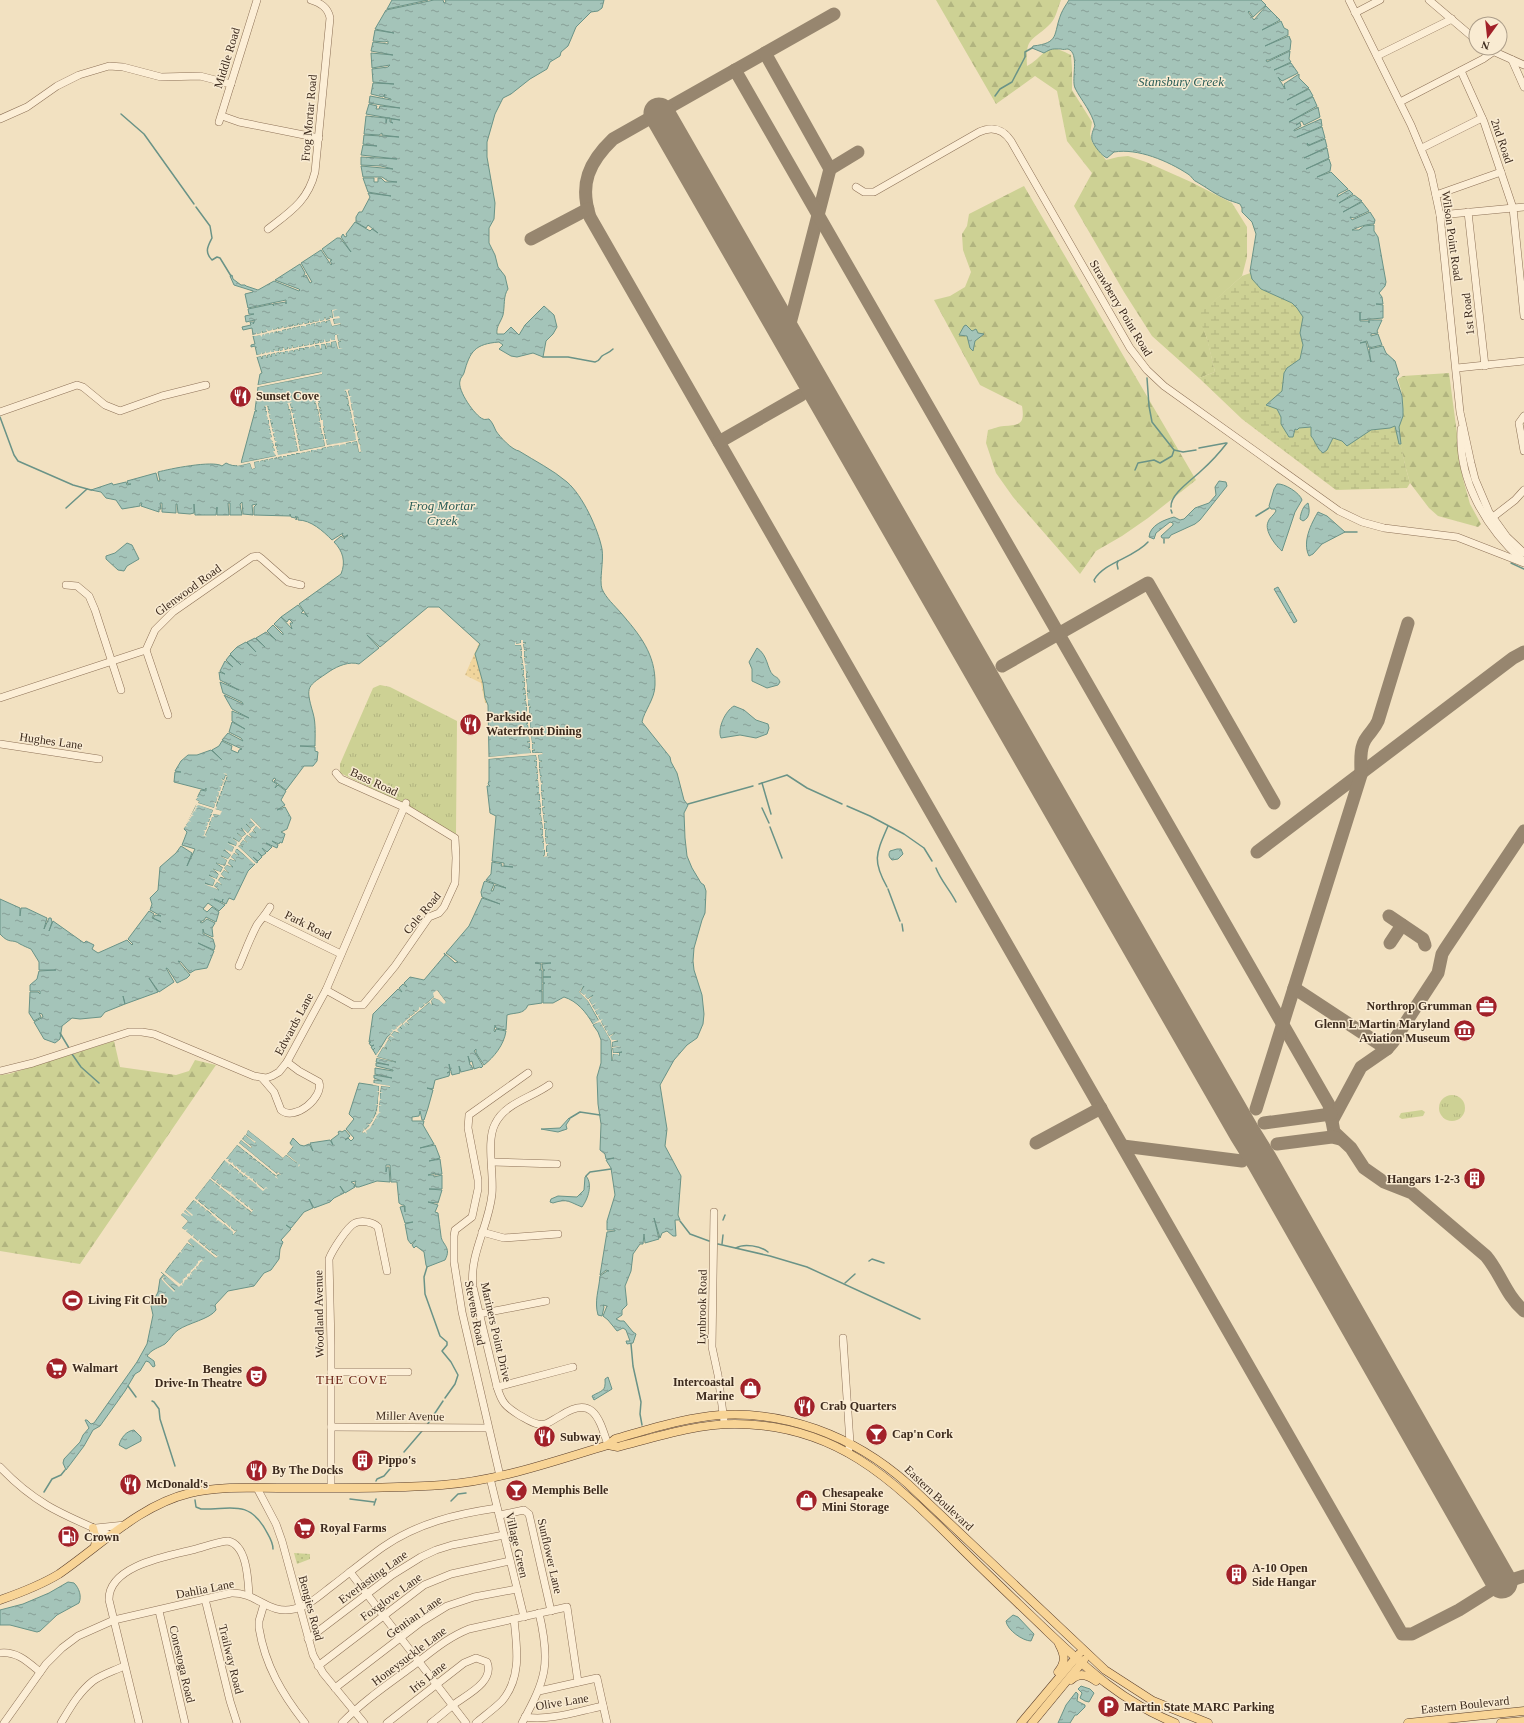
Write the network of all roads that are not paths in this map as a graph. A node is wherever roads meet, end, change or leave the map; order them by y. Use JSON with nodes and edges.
{"nodes":[{"id":1,"x":257,"y":0,"type":"edge"},
{"id":2,"x":311,"y":0,"type":"edge"},
{"id":3,"x":1349,"y":0,"type":"edge"},
{"id":4,"x":1380,"y":0,"type":"edge"},
{"id":5,"x":1429,"y":0,"type":"edge"},
{"id":6,"x":1355,"y":13,"type":"junction"},
{"id":7,"x":1452,"y":19,"type":"junction"},
{"id":8,"x":1468,"y":33,"type":"edge"},
{"id":9,"x":1377,"y":56,"type":"junction"},
{"id":10,"x":1488,"y":56,"type":"edge"},
{"id":11,"x":1502,"y":56,"type":"edge"},
{"id":12,"x":1512,"y":60,"type":"junction"},
{"id":13,"x":1524,"y":65,"type":"edge"},
{"id":14,"x":1461,"y":71,"type":"junction"},
{"id":15,"x":231,"y":84,"type":"junction"},
{"id":16,"x":1524,"y":87,"type":"edge"},
{"id":17,"x":1400,"y":102,"type":"junction"},
{"id":18,"x":1482,"y":118,"type":"junction"},
{"id":19,"x":0,"y":119,"type":"edge"},
{"id":20,"x":319,"y":138,"type":"junction"},
{"id":21,"x":1422,"y":148,"type":"junction"},
{"id":22,"x":1500,"y":172,"type":"junction"},
{"id":23,"x":856,"y":187,"type":"dead end"},
{"id":24,"x":1436,"y":195,"type":"junction"},
{"id":25,"x":1524,"y":207,"type":"edge"},
{"id":26,"x":1513,"y":208,"type":"junction"},
{"id":27,"x":1468,"y":212,"type":"junction"},
{"id":28,"x":1440,"y":215,"type":"junction"},
{"id":29,"x":268,"y":230,"type":"dead end"},
{"id":30,"x":1524,"y":316,"type":"edge"},
{"id":31,"x":1524,"y":361,"type":"edge"},
{"id":32,"x":1484,"y":366,"type":"junction"},
{"id":33,"x":1457,"y":368,"type":"junction"},
{"id":34,"x":206,"y":385,"type":"dead end"},
{"id":35,"x":0,"y":412,"type":"edge"},
{"id":36,"x":1524,"y":416,"type":"edge"},
{"id":37,"x":1462,"y":421,"type":"junction"},
{"id":38,"x":1524,"y":451,"type":"edge"},
{"id":39,"x":1524,"y":490,"type":"edge"},
{"id":40,"x":1493,"y":517,"type":"junction"},
{"id":41,"x":1524,"y":553,"type":"edge"},
{"id":42,"x":1524,"y":563,"type":"edge"},
{"id":43,"x":66,"y":585,"type":"dead end"},
{"id":44,"x":301,"y":585,"type":"dead end"},
{"id":45,"x":146,"y":650,"type":"junction"},
{"id":46,"x":111,"y":661,"type":"junction"},
{"id":47,"x":121,"y":690,"type":"dead end"},
{"id":48,"x":0,"y":698,"type":"edge"},
{"id":49,"x":168,"y":715,"type":"dead end"},
{"id":50,"x":0,"y":744,"type":"edge"},
{"id":51,"x":100,"y":759,"type":"dead end"},
{"id":52,"x":336,"y":773,"type":"dead end"},
{"id":53,"x":405,"y":805,"type":"junction"},
{"id":54,"x":270,"y":907,"type":"dead end"},
{"id":55,"x":265,"y":916,"type":"junction"},
{"id":56,"x":341,"y":954,"type":"junction"},
{"id":57,"x":239,"y":966,"type":"dead end"},
{"id":58,"x":326,"y":990,"type":"junction"},
{"id":59,"x":287,"y":1062,"type":"junction"},
{"id":60,"x":0,"y":1071,"type":"edge"},
{"id":61,"x":528,"y":1073,"type":"dead end"},
{"id":62,"x":262,"y":1078,"type":"junction"},
{"id":63,"x":548,"y":1085,"type":"dead end"},
{"id":64,"x":492,"y":1162,"type":"junction"},
{"id":65,"x":557,"y":1164,"type":"dead end"},
{"id":66,"x":714,"y":1212,"type":"dead end"},
{"id":67,"x":482,"y":1232,"type":"junction"},
{"id":68,"x":558,"y":1234,"type":"dead end"},
{"id":69,"x":387,"y":1271,"type":"dead end"},
{"id":70,"x":546,"y":1301,"type":"dead end"},
{"id":71,"x":479,"y":1314,"type":"junction"},
{"id":72,"x":843,"y":1338,"type":"dead end"},
{"id":73,"x":573,"y":1367,"type":"dead end"},
{"id":74,"x":331,"y":1372,"type":"junction"},
{"id":75,"x":408,"y":1372,"type":"dead end"},
{"id":76,"x":497,"y":1387,"type":"junction"},
{"id":77,"x":723,"y":1416,"type":"junction"},
{"id":78,"x":724,"y":1425,"type":"junction"},
{"id":79,"x":331,"y":1427,"type":"junction"},
{"id":80,"x":488,"y":1428,"type":"junction"},
{"id":81,"x":850,"y":1443,"type":"junction"},
{"id":82,"x":608,"y":1445,"type":"junction"},
{"id":83,"x":848,"y":1453,"type":"junction"},
{"id":84,"x":0,"y":1467,"type":"edge"},
{"id":85,"x":500,"y":1476,"type":"junction"},
{"id":86,"x":490,"y":1478,"type":"junction"},
{"id":87,"x":257,"y":1488,"type":"junction"},
{"id":88,"x":332,"y":1488,"type":"junction"},
{"id":89,"x":498,"y":1511,"type":"junction"},
{"id":90,"x":126,"y":1525,"type":"junction"},
{"id":91,"x":93,"y":1528,"type":"junction"},
{"id":92,"x":110,"y":1535,"type":"junction"},
{"id":93,"x":504,"y":1535,"type":"junction"},
{"id":94,"x":95,"y":1546,"type":"junction"},
{"id":95,"x":510,"y":1561,"type":"junction"},
{"id":96,"x":350,"y":1572,"type":"junction"},
{"id":97,"x":517,"y":1589,"type":"junction"},
{"id":98,"x":367,"y":1594,"type":"junction"},
{"id":99,"x":249,"y":1595,"type":"junction"},
{"id":100,"x":205,"y":1599,"type":"junction"},
{"id":101,"x":0,"y":1600,"type":"edge"},
{"id":102,"x":264,"y":1604,"type":"junction"},
{"id":103,"x":300,"y":1607,"type":"junction"},
{"id":104,"x":159,"y":1611,"type":"junction"},
{"id":105,"x":551,"y":1611,"type":"junction"},
{"id":106,"x":539,"y":1613,"type":"junction"},
{"id":107,"x":383,"y":1616,"type":"junction"},
{"id":108,"x":524,"y":1617,"type":"junction"},
{"id":109,"x":514,"y":1619,"type":"junction"},
{"id":110,"x":114,"y":1620,"type":"junction"},
{"id":111,"x":401,"y":1638,"type":"junction"},
{"id":112,"x":308,"y":1639,"type":"junction"},
{"id":113,"x":1058,"y":1641,"type":"junction"},
{"id":114,"x":1085,"y":1652,"type":"junction"},
{"id":115,"x":0,"y":1653,"type":"edge"},
{"id":116,"x":1078,"y":1660,"type":"junction"},
{"id":117,"x":419,"y":1661,"type":"junction"},
{"id":118,"x":124,"y":1666,"type":"junction"},
{"id":119,"x":318,"y":1666,"type":"junction"},
{"id":120,"x":40,"y":1672,"type":"junction"},
{"id":121,"x":578,"y":1682,"type":"junction"},
{"id":122,"x":437,"y":1684,"type":"junction"},
{"id":123,"x":1109,"y":1687,"type":"junction"},
{"id":124,"x":335,"y":1688,"type":"junction"},
{"id":125,"x":539,"y":1691,"type":"junction"},
{"id":126,"x":1047,"y":1691,"type":"junction"},
{"id":127,"x":453,"y":1705,"type":"junction"},
{"id":128,"x":603,"y":1706,"type":"junction"},
{"id":129,"x":1042,"y":1710,"type":"junction"},
{"id":130,"x":1524,"y":1711,"type":"edge"},
{"id":131,"x":354,"y":1712,"type":"junction"},
{"id":132,"x":523,"y":1720,"type":"edge"},
{"id":133,"x":1524,"y":1721,"type":"edge"},
{"id":134,"x":4,"y":1723,"type":"edge"},
{"id":135,"x":61,"y":1723,"type":"edge"},
{"id":136,"x":139,"y":1723,"type":"edge"},
{"id":137,"x":185,"y":1723,"type":"edge"},
{"id":138,"x":237,"y":1723,"type":"edge"},
{"id":139,"x":305,"y":1723,"type":"edge"},
{"id":140,"x":342,"y":1723,"type":"edge"},
{"id":141,"x":364,"y":1723,"type":"edge"},
{"id":142,"x":387,"y":1723,"type":"edge"},
{"id":143,"x":431,"y":1723,"type":"edge"},
{"id":144,"x":466,"y":1723,"type":"edge"},
{"id":145,"x":476,"y":1723,"type":"edge"},
{"id":146,"x":607,"y":1723,"type":"edge"},
{"id":147,"x":1021,"y":1723,"type":"edge"},
{"id":148,"x":1032,"y":1723,"type":"edge"},
{"id":149,"x":1175,"y":1723,"type":"edge"},
{"id":150,"x":1208,"y":1723,"type":"edge"},
{"id":151,"x":1408,"y":1723,"type":"edge"},
{"id":152,"x":1501,"y":1723,"type":"edge"}],
"edges":[{"from":1,"to":15,"type":"street","name":"Middle Road"},
{"from":2,"to":20,"type":"street","name":"Frog Mortar Road"},
{"from":3,"to":6,"type":"street","name":"Wilson Point Road"},
{"from":4,"to":6,"type":"street"},
{"from":5,"to":7,"type":"street"},
{"from":6,"to":9,"type":"street","name":"Wilson Point Road"},
{"from":7,"to":8,"type":"street"},
{"from":7,"to":9,"type":"street"},
{"from":9,"to":17,"type":"street","name":"Wilson Point Road"},
{"from":10,"to":14,"type":"street"},
{"from":11,"to":12,"type":"street"},
{"from":12,"to":13,"type":"street"},
{"from":12,"to":16,"type":"street"},
{"from":14,"to":17,"type":"street"},
{"from":14,"to":18,"type":"street","name":"2nd Road"},
{"from":15,"to":19,"type":"street"},
{"from":15,"to":20,"type":"street","name":"Middle Road"},
{"from":17,"to":21,"type":"street","name":"Wilson Point Road"},
{"from":18,"to":21,"type":"street"},
{"from":18,"to":22,"type":"street","name":"2nd Road"},
{"from":20,"to":29,"type":"street","name":"Frog Mortar Road"},
{"from":21,"to":24,"type":"street","name":"Wilson Point Road"},
{"from":22,"to":24,"type":"street"},
{"from":22,"to":26,"type":"street","name":"2nd Road"},
{"from":23,"to":42,"type":"street","name":"Strawberry Point Road"},
{"from":24,"to":28,"type":"street","name":"Wilson Point Road"},
{"from":25,"to":26,"type":"street"},
{"from":26,"to":27,"type":"street"},
{"from":26,"to":30,"type":"street","name":"2nd Road"},
{"from":27,"to":28,"type":"street"},
{"from":27,"to":32,"type":"street","name":"1st Road"},
{"from":28,"to":33,"type":"street","name":"Wilson Point Road"},
{"from":31,"to":32,"type":"street"},
{"from":32,"to":33,"type":"street"},
{"from":33,"to":37,"type":"street","name":"Wilson Point Road"},
{"from":34,"to":35,"type":"street"},
{"from":36,"to":38,"type":"street"},
{"from":37,"to":40,"type":"street","name":"Wilson Point Road"},
{"from":37,"to":42,"type":"street","name":"Wilson Point Road"},
{"from":39,"to":40,"type":"street"},
{"from":40,"to":41,"type":"street","name":"Wilson Point Road"},
{"from":43,"to":46,"type":"street"},
{"from":44,"to":45,"type":"street","name":"Glenwood Road"},
{"from":45,"to":46,"type":"street"},
{"from":45,"to":49,"type":"street"},
{"from":46,"to":47,"type":"street"},
{"from":46,"to":48,"type":"street"},
{"from":50,"to":51,"type":"street","name":"Hughes Lane"},
{"from":52,"to":53,"type":"street","name":"Bass Road"},
{"from":53,"to":56,"type":"street","name":"Edwards Lane"},
{"from":53,"to":58,"type":"street","name":"Cole Road"},
{"from":54,"to":55,"type":"street"},
{"from":55,"to":56,"type":"street","name":"Park Road"},
{"from":55,"to":57,"type":"street"},
{"from":56,"to":58,"type":"street","name":"Edwards Lane"},
{"from":58,"to":59,"type":"street","name":"Edwards Lane"},
{"from":59,"to":62,"type":"street","name":"Edwards Lane"},
{"from":59,"to":62,"type":"street"},
{"from":60,"to":62,"type":"street"},
{"from":61,"to":80,"type":"street","name":"Stevens Road"},
{"from":63,"to":64,"type":"street","name":"Mariners Point Drive"},
{"from":64,"to":65,"type":"street"},
{"from":64,"to":67,"type":"street","name":"Mariners Point Drive"},
{"from":66,"to":77,"type":"street","name":"Lynbrook Road"},
{"from":67,"to":68,"type":"street"},
{"from":67,"to":71,"type":"street","name":"Mariners Point Drive"},
{"from":69,"to":74,"type":"street","name":"Woodland Avenue"},
{"from":70,"to":71,"type":"street"},
{"from":71,"to":76,"type":"street","name":"Mariners Point Drive"},
{"from":72,"to":81,"type":"street"},
{"from":73,"to":76,"type":"street"},
{"from":74,"to":75,"type":"street"},
{"from":74,"to":79,"type":"street","name":"Woodland Avenue"},
{"from":76,"to":82,"type":"street","name":"Mariners Point Drive"},
{"from":77,"to":78,"type":"street","name":"Lynbrook Road"},
{"from":77,"to":81,"type":"main road","name":"Eastern Boulevard"},
{"from":77,"to":82,"type":"main road","name":"Eastern Boulevard"},
{"from":78,"to":82,"type":"main road","name":"Eastern Boulevard"},
{"from":78,"to":83,"type":"main road","name":"Eastern Boulevard"},
{"from":79,"to":80,"type":"street","name":"Miller Avenue"},
{"from":79,"to":88,"type":"street","name":"Woodland Avenue"},
{"from":80,"to":85,"type":"street","name":"Stevens Road"},
{"from":81,"to":83,"type":"street"},
{"from":81,"to":114,"type":"main road","name":"Eastern Boulevard"},
{"from":82,"to":85,"type":"main road","name":"Eastern Boulevard"},
{"from":83,"to":113,"type":"main road","name":"Eastern Boulevard"},
{"from":84,"to":91,"type":"street"},
{"from":85,"to":86,"type":"main road","name":"Eastern Boulevard"},
{"from":86,"to":88,"type":"main road","name":"Eastern Boulevard"},
{"from":86,"to":89,"type":"street","name":"Village Green"},
{"from":87,"to":88,"type":"main road","name":"Eastern Boulevard"},
{"from":87,"to":90,"type":"main road","name":"Eastern Boulevard"},
{"from":87,"to":103,"type":"street","name":"Bengies Road"},
{"from":89,"to":93,"type":"street","name":"Village Green"},
{"from":89,"to":96,"type":"street","name":"Dahlia Lane"},
{"from":89,"to":105,"type":"street","name":"Sunflower Lane"},
{"from":90,"to":91,"type":"street"},
{"from":90,"to":92,"type":"main road","name":"Eastern Boulevard"},
{"from":91,"to":92,"type":"street"},
{"from":91,"to":94,"type":"main road"},
{"from":92,"to":94,"type":"main road","name":"Eastern Boulevard"},
{"from":93,"to":95,"type":"street","name":"Village Green"},
{"from":93,"to":98,"type":"street","name":"Everlasting Lane"},
{"from":94,"to":101,"type":"main road","name":"Eastern Boulevard"},
{"from":95,"to":97,"type":"street","name":"Village Green"},
{"from":95,"to":107,"type":"street","name":"Foxglove Lane"},
{"from":96,"to":98,"type":"street"},
{"from":96,"to":103,"type":"street","name":"Dahlia Lane"},
{"from":97,"to":108,"type":"street","name":"Village Green"},
{"from":97,"to":111,"type":"street","name":"Gentian Lane"},
{"from":98,"to":107,"type":"street"},
{"from":98,"to":112,"type":"street","name":"Everlasting Lane"},
{"from":99,"to":100,"type":"street","name":"Dahlia Lane"},
{"from":99,"to":102,"type":"street","name":"Dahlia Lane"},
{"from":99,"to":110,"type":"street"},
{"from":100,"to":104,"type":"street","name":"Dahlia Lane"},
{"from":100,"to":138,"type":"street","name":"Trailway Road"},
{"from":102,"to":103,"type":"street","name":"Dahlia Lane"},
{"from":102,"to":139,"type":"street"},
{"from":103,"to":112,"type":"street","name":"Bengies Road"},
{"from":104,"to":110,"type":"street","name":"Dahlia Lane"},
{"from":104,"to":137,"type":"street","name":"Conestoga Road"},
{"from":105,"to":106,"type":"street","name":"Honeysuckle Lane"},
{"from":105,"to":121,"type":"street","name":"Honeysuckle Lane"},
{"from":106,"to":108,"type":"street","name":"Honeysuckle Lane"},
{"from":106,"to":125,"type":"street"},
{"from":107,"to":111,"type":"street"},
{"from":107,"to":119,"type":"street","name":"Foxglove Lane"},
{"from":108,"to":109,"type":"street","name":"Honeysuckle Lane"},
{"from":109,"to":117,"type":"street","name":"Honeysuckle Lane"},
{"from":109,"to":145,"type":"street"},
{"from":110,"to":118,"type":"street"},
{"from":110,"to":120,"type":"street","name":"Dahlia Lane"},
{"from":111,"to":117,"type":"street"},
{"from":111,"to":124,"type":"street","name":"Gentian Lane"},
{"from":112,"to":119,"type":"street","name":"Bengies Road"},
{"from":113,"to":116,"type":"main road","name":"Eastern Boulevard"},
{"from":113,"to":126,"type":"main road"},
{"from":114,"to":116,"type":"main road"},
{"from":114,"to":150,"type":"main road","name":"Eastern Boulevard"},
{"from":115,"to":120,"type":"street"},
{"from":116,"to":123,"type":"main road","name":"Eastern Boulevard"},
{"from":116,"to":126,"type":"main road"},
{"from":116,"to":129,"type":"main road"},
{"from":117,"to":122,"type":"street"},
{"from":117,"to":131,"type":"street","name":"Honeysuckle Lane"},
{"from":118,"to":135,"type":"street"},
{"from":118,"to":136,"type":"street"},
{"from":119,"to":124,"type":"street","name":"Bengies Road"},
{"from":120,"to":134,"type":"street","name":"Dahlia Lane"},
{"from":121,"to":125,"type":"street"},
{"from":121,"to":128,"type":"street"},
{"from":122,"to":127,"type":"street"},
{"from":122,"to":127,"type":"street","name":"Iris Lane"},
{"from":122,"to":142,"type":"street","name":"Iris Lane"},
{"from":123,"to":129,"type":"main road"},
{"from":123,"to":149,"type":"main road","name":"Eastern Boulevard"},
{"from":124,"to":131,"type":"street","name":"Bengies Road"},
{"from":125,"to":132,"type":"street"},
{"from":126,"to":147,"type":"main road"},
{"from":127,"to":143,"type":"street"},
{"from":127,"to":144,"type":"street"},
{"from":128,"to":132,"type":"street","name":"Olive Lane"},
{"from":128,"to":146,"type":"street"},
{"from":129,"to":148,"type":"main road"},
{"from":130,"to":151,"type":"main road","name":"Eastern Boulevard"},
{"from":131,"to":140,"type":"street","name":"Honeysuckle Lane"},
{"from":131,"to":141,"type":"street","name":"Bengies Road"},
{"from":133,"to":152,"type":"main road","name":"Eastern Boulevard"}]}
